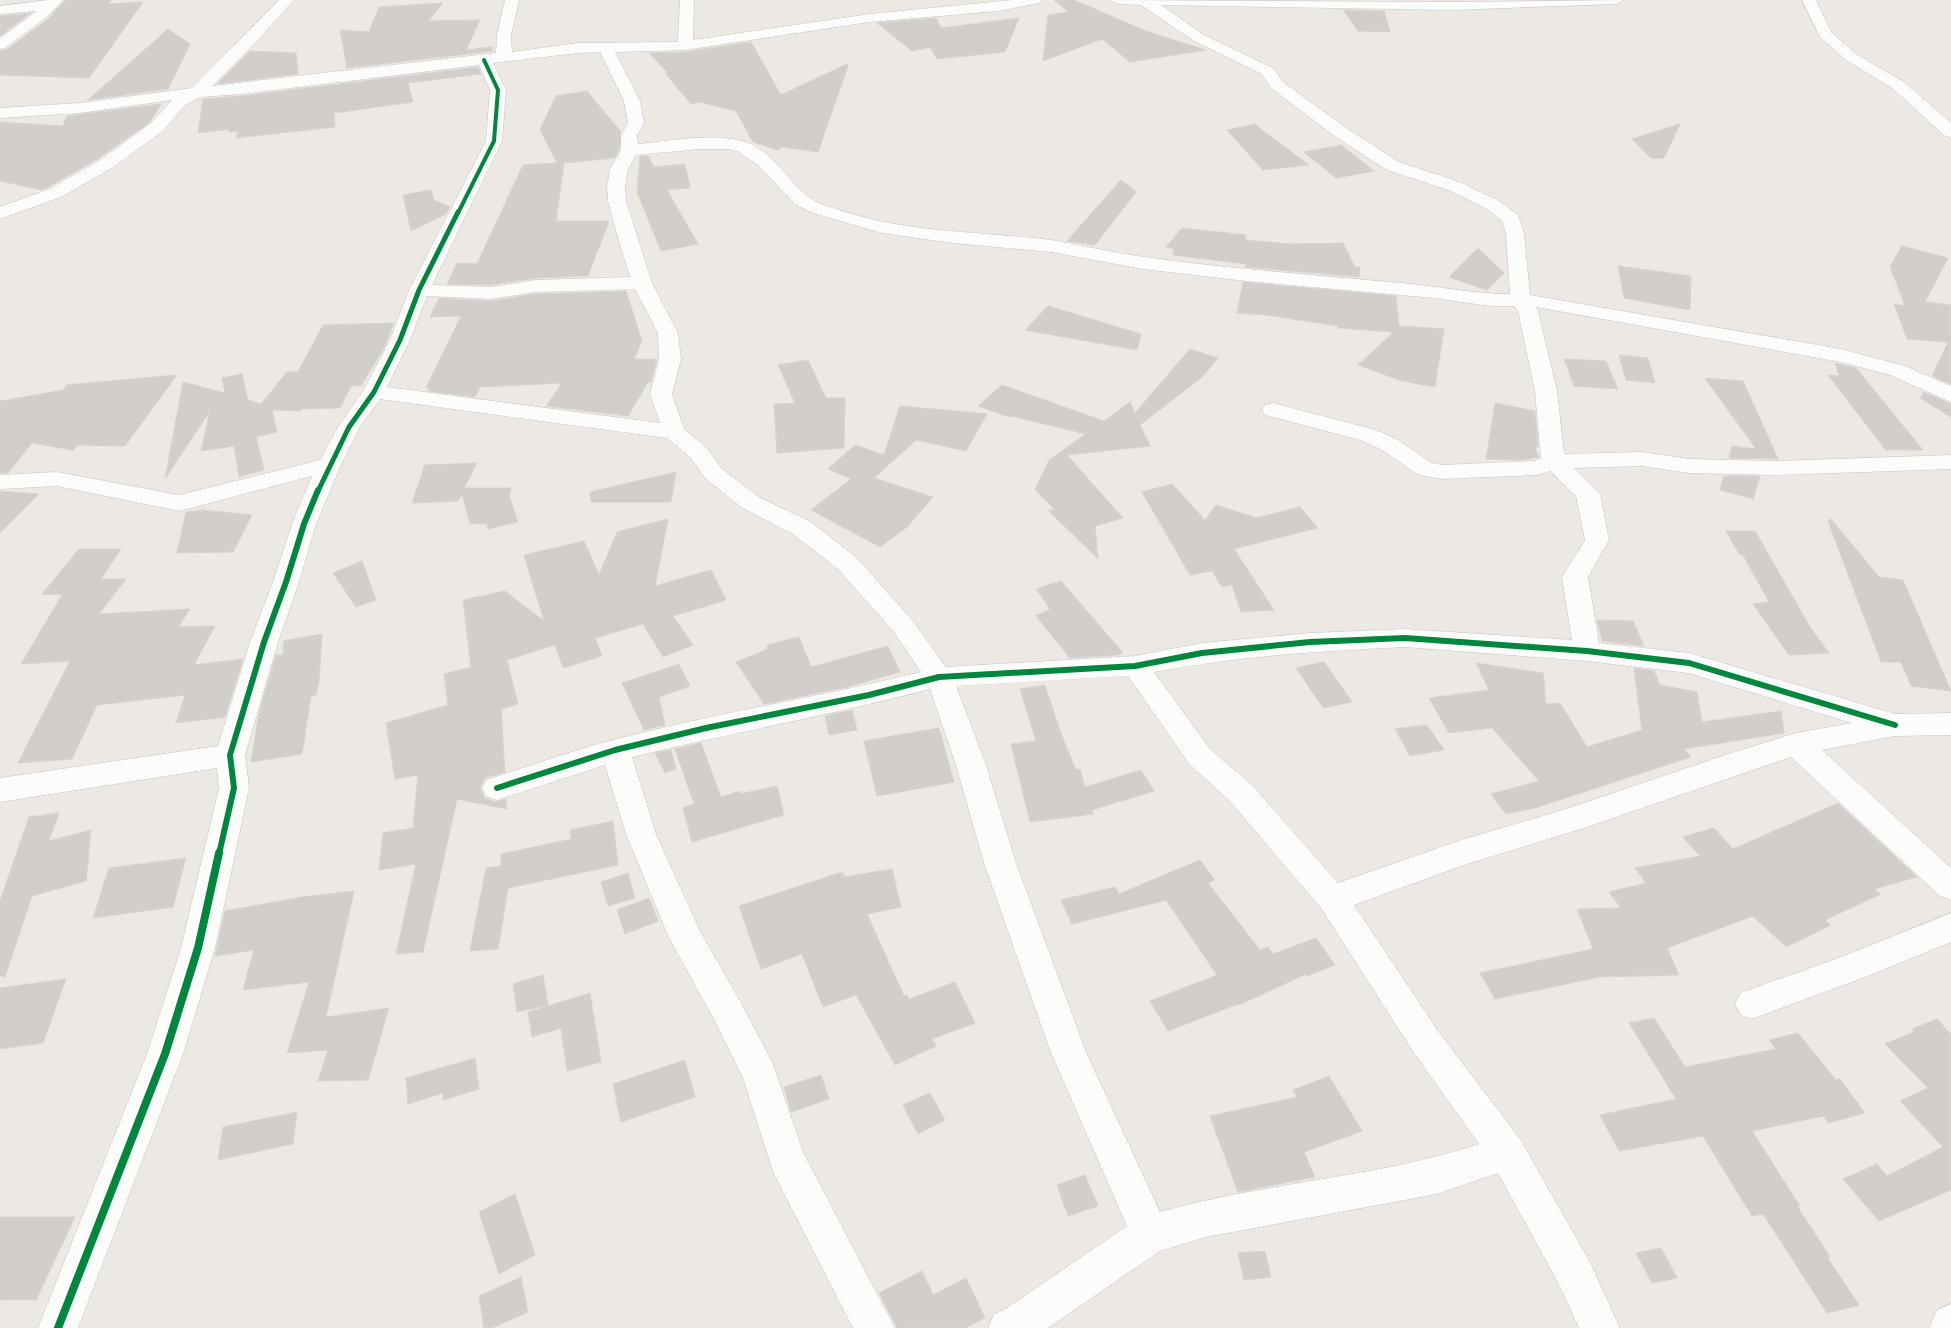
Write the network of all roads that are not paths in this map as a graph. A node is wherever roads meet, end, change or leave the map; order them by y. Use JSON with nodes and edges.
{"nodes":[{"id":1,"x":287,"y":0,"type":"edge"},
{"id":2,"x":512,"y":0,"type":"edge"},
{"id":3,"x":687,"y":0,"type":"edge"},
{"id":4,"x":1035,"y":0,"type":"edge"},
{"id":5,"x":1117,"y":0,"type":"edge"},
{"id":6,"x":1617,"y":0,"type":"edge"},
{"id":7,"x":1810,"y":0,"type":"edge"},
{"id":8,"x":1145,"y":1,"type":"edge"},
{"id":9,"x":54,"y":3,"type":"edge"},
{"id":10,"x":995,"y":3,"type":"edge"},
{"id":11,"x":0,"y":10,"type":"edge"},
{"id":12,"x":0,"y":44,"type":"edge"},
{"id":13,"x":685,"y":46,"type":"junction"},
{"id":14,"x":605,"y":47,"type":"junction"},
{"id":15,"x":494,"y":58,"type":"junction"},
{"id":16,"x":197,"y":92,"type":"junction"},
{"id":17,"x":0,"y":113,"type":"edge"},
{"id":18,"x":1951,"y":132,"type":"edge"},
{"id":19,"x":630,"y":150,"type":"junction"},
{"id":20,"x":0,"y":213,"type":"edge"},
{"id":21,"x":642,"y":283,"type":"junction"},
{"id":22,"x":419,"y":290,"type":"junction"},
{"id":23,"x":1520,"y":300,"type":"junction"},
{"id":24,"x":374,"y":392,"type":"junction"},
{"id":25,"x":1951,"y":395,"type":"edge"},
{"id":26,"x":1273,"y":410,"type":"dead end"},
{"id":27,"x":674,"y":432,"type":"junction"},
{"id":28,"x":1553,"y":460,"type":"junction"},
{"id":29,"x":1951,"y":462,"type":"edge"},
{"id":30,"x":329,"y":465,"type":"junction"},
{"id":31,"x":0,"y":482,"type":"edge"},
{"id":32,"x":1587,"y":651,"type":"junction"},
{"id":33,"x":1134,"y":666,"type":"junction"},
{"id":34,"x":939,"y":677,"type":"junction"},
{"id":35,"x":1951,"y":724,"type":"edge"},
{"id":36,"x":1895,"y":725,"type":"junction"},
{"id":37,"x":1796,"y":744,"type":"junction"},
{"id":38,"x":615,"y":750,"type":"junction"},
{"id":39,"x":230,"y":755,"type":"junction"},
{"id":40,"x":497,"y":788,"type":"dead end"},
{"id":41,"x":0,"y":790,"type":"edge"},
{"id":42,"x":1951,"y":887,"type":"edge"},
{"id":43,"x":1332,"y":899,"type":"junction"},
{"id":44,"x":1951,"y":927,"type":"edge"},
{"id":45,"x":1752,"y":1004,"type":"dead end"},
{"id":46,"x":1507,"y":1152,"type":"junction"},
{"id":47,"x":1150,"y":1234,"type":"junction"},
{"id":48,"x":1951,"y":1324,"type":"edge"},
{"id":49,"x":58,"y":1328,"type":"edge"},
{"id":50,"x":875,"y":1328,"type":"edge"},
{"id":51,"x":1008,"y":1328,"type":"edge"},
{"id":52,"x":1600,"y":1328,"type":"edge"},
{"id":53,"x":1949,"y":1328,"type":"edge"}],
"edges":[{"from":1,"to":16,"type":"street"},
{"from":2,"to":15,"type":"street"},
{"from":3,"to":13,"type":"street"},
{"from":4,"to":10,"type":"street"},
{"from":5,"to":8,"type":"street"},
{"from":6,"to":8,"type":"street"},
{"from":7,"to":18,"type":"street"},
{"from":8,"to":23,"type":"street"},
{"from":9,"to":11,"type":"street"},
{"from":9,"to":12,"type":"street"},
{"from":10,"to":13,"type":"street"},
{"from":13,"to":14,"type":"street"},
{"from":14,"to":15,"type":"street"},
{"from":14,"to":19,"type":"street"},
{"from":15,"to":16,"type":"street"},
{"from":15,"to":22,"type":"street"},
{"from":16,"to":17,"type":"street"},
{"from":16,"to":20,"type":"street"},
{"from":19,"to":21,"type":"street"},
{"from":19,"to":23,"type":"street"},
{"from":21,"to":22,"type":"street"},
{"from":21,"to":27,"type":"street"},
{"from":22,"to":24,"type":"street"},
{"from":23,"to":25,"type":"street"},
{"from":23,"to":28,"type":"street"},
{"from":24,"to":27,"type":"street"},
{"from":24,"to":30,"type":"street"},
{"from":26,"to":28,"type":"street"},
{"from":27,"to":34,"type":"street"},
{"from":28,"to":29,"type":"street"},
{"from":28,"to":32,"type":"street"},
{"from":30,"to":31,"type":"street"},
{"from":30,"to":39,"type":"street"},
{"from":32,"to":33,"type":"street"},
{"from":32,"to":36,"type":"street"},
{"from":33,"to":34,"type":"street"},
{"from":33,"to":43,"type":"street"},
{"from":34,"to":38,"type":"street"},
{"from":34,"to":47,"type":"street"},
{"from":35,"to":36,"type":"street"},
{"from":36,"to":37,"type":"street"},
{"from":37,"to":42,"type":"street"},
{"from":37,"to":43,"type":"street"},
{"from":38,"to":40,"type":"street"},
{"from":38,"to":50,"type":"street"},
{"from":39,"to":41,"type":"street"},
{"from":39,"to":49,"type":"street"},
{"from":43,"to":46,"type":"street"},
{"from":44,"to":45,"type":"street"},
{"from":46,"to":47,"type":"street"},
{"from":46,"to":52,"type":"street"},
{"from":47,"to":51,"type":"street"},
{"from":48,"to":53,"type":"street"}]}
